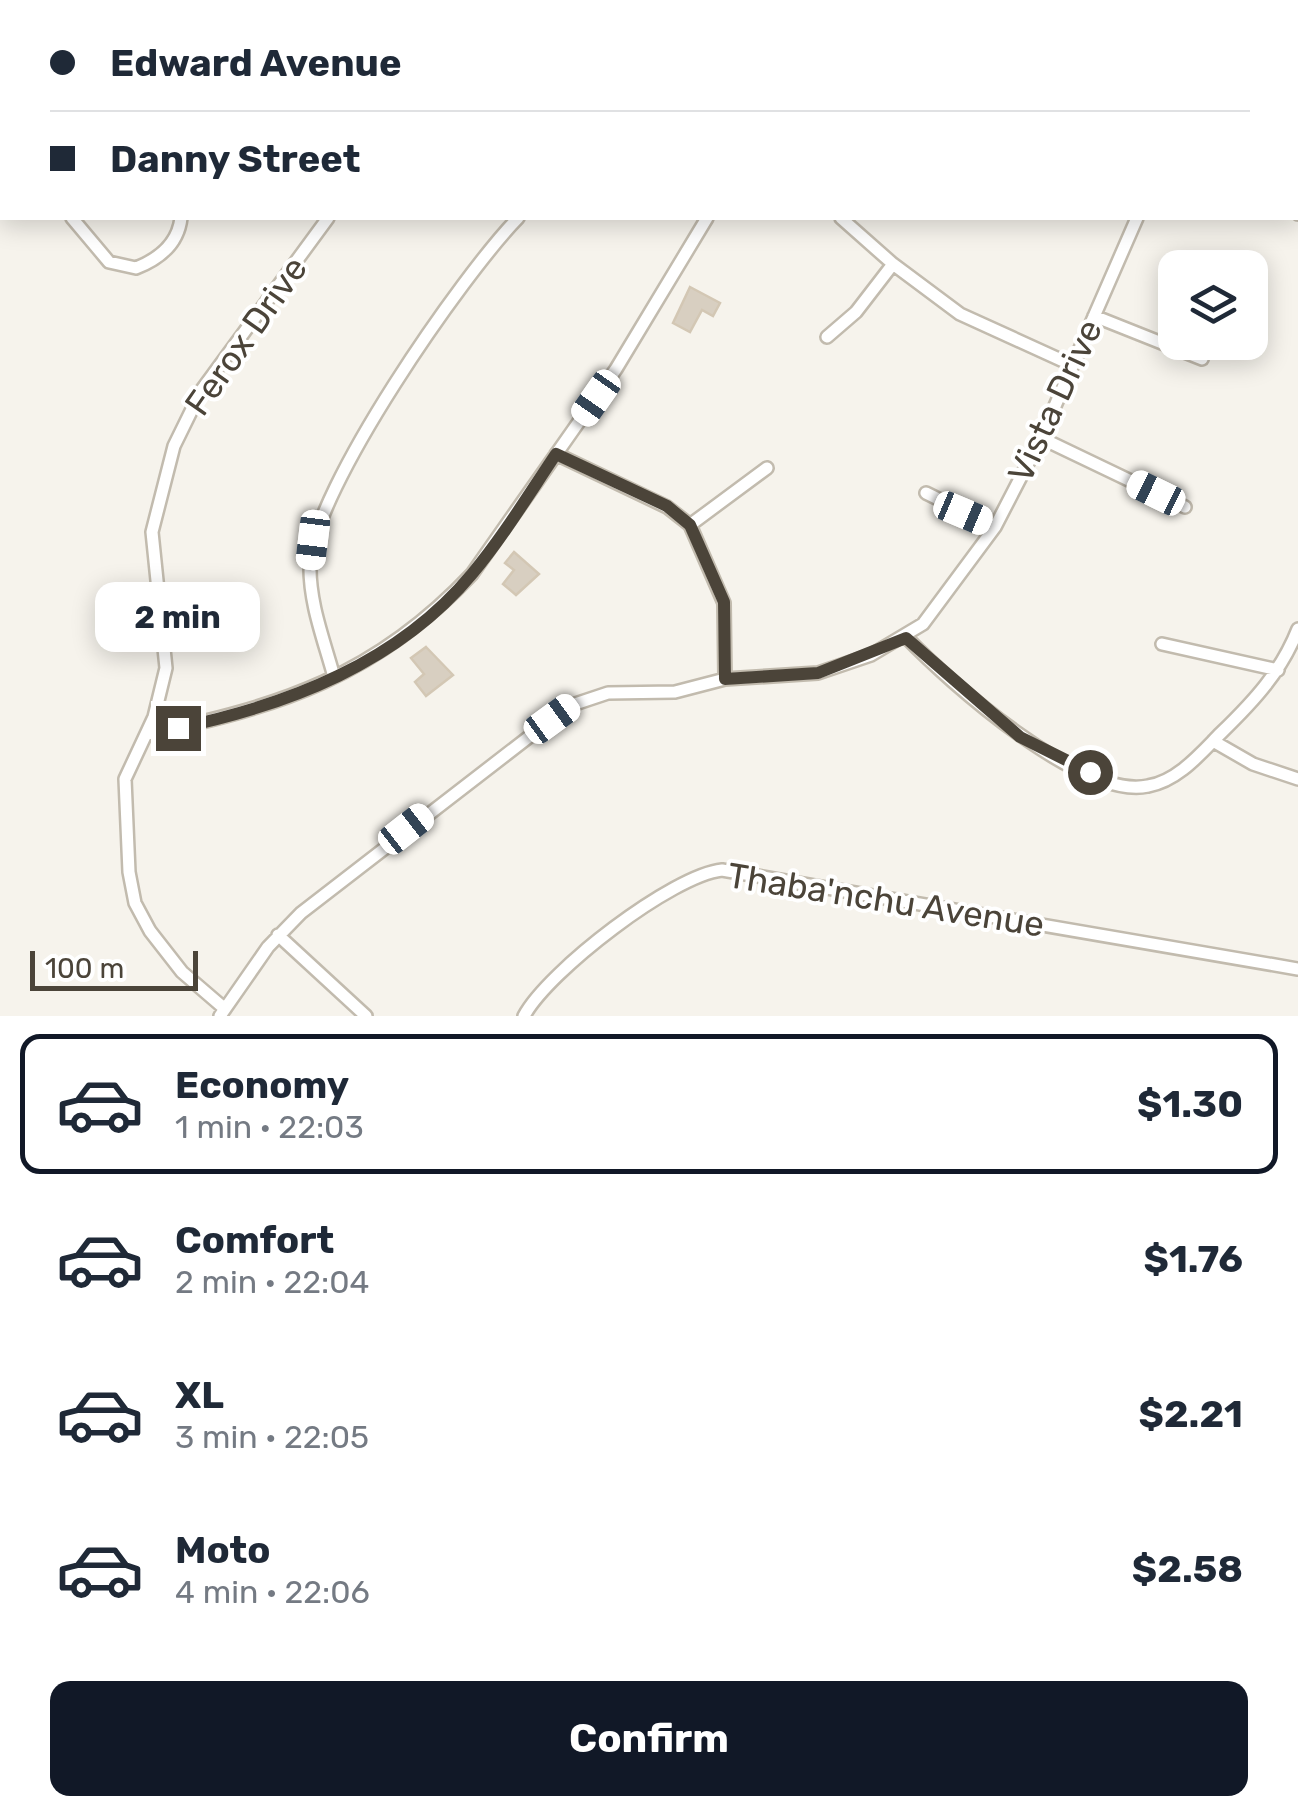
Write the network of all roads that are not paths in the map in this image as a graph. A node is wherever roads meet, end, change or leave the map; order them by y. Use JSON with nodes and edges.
{"nodes":[{"id":1,"x":74,"y":220,"type":"edge"},
{"id":2,"x":181,"y":220,"type":"edge"},
{"id":3,"x":327,"y":220,"type":"edge"},
{"id":4,"x":517,"y":220,"type":"edge"},
{"id":5,"x":706,"y":220,"type":"edge"},
{"id":6,"x":843,"y":220,"type":"edge"},
{"id":7,"x":1136,"y":220,"type":"edge"},
{"id":8,"x":893,"y":264,"type":"junction"},
{"id":9,"x":1094,"y":316,"type":"junction"},
{"id":10,"x":827,"y":337,"type":"dead end"},
{"id":11,"x":1158,"y":341,"type":"edge"},
{"id":12,"x":1072,"y":365,"type":"junction"},
{"id":13,"x":1040,"y":438,"type":"junction"},
{"id":14,"x":556,"y":454,"type":"junction"},
{"id":15,"x":767,"y":468,"type":"dead end"},
{"id":16,"x":926,"y":493,"type":"dead end"},
{"id":17,"x":1185,"y":507,"type":"dead end"},
{"id":18,"x":690,"y":525,"type":"junction"},
{"id":19,"x":996,"y":527,"type":"junction"},
{"id":20,"x":1298,"y":629,"type":"edge"},
{"id":21,"x":906,"y":638,"type":"junction"},
{"id":22,"x":1162,"y":644,"type":"dead end"},
{"id":23,"x":1278,"y":670,"type":"junction"},
{"id":24,"x":334,"y":677,"type":"junction"},
{"id":25,"x":725,"y":679,"type":"junction"},
{"id":26,"x":147,"y":734,"type":"junction"},
{"id":27,"x":1213,"y":741,"type":"junction"},
{"id":28,"x":1298,"y":779,"type":"edge"},
{"id":29,"x":278,"y":935,"type":"junction"},
{"id":30,"x":1298,"y":969,"type":"edge"},
{"id":31,"x":223,"y":1013,"type":"edge"},
{"id":32,"x":366,"y":1016,"type":"edge"},
{"id":33,"x":524,"y":1016,"type":"edge"}],
"edges":[{"from":1,"to":2,"type":"street"},
{"from":3,"to":26,"type":"street","name":"Ferox Drive"},
{"from":4,"to":24,"type":"street"},
{"from":5,"to":14,"type":"street"},
{"from":6,"to":8,"type":"street"},
{"from":7,"to":9,"type":"street","name":"Vista Drive"},
{"from":8,"to":10,"type":"street"},
{"from":8,"to":12,"type":"street"},
{"from":9,"to":11,"type":"street"},
{"from":9,"to":12,"type":"street","name":"Vista Drive"},
{"from":12,"to":13,"type":"street","name":"Vista Drive"},
{"from":13,"to":17,"type":"street"},
{"from":13,"to":19,"type":"street","name":"Vista Drive"},
{"from":14,"to":18,"type":"street"},
{"from":14,"to":24,"type":"street"},
{"from":15,"to":18,"type":"street"},
{"from":16,"to":19,"type":"street"},
{"from":18,"to":25,"type":"street"},
{"from":19,"to":21,"type":"street","name":"Vista Drive"},
{"from":20,"to":23,"type":"street"},
{"from":21,"to":25,"type":"street","name":"Vista Drive"},
{"from":21,"to":27,"type":"street"},
{"from":22,"to":23,"type":"street"},
{"from":23,"to":27,"type":"street"},
{"from":24,"to":26,"type":"street"},
{"from":25,"to":29,"type":"street","name":"Vista Drive"},
{"from":26,"to":31,"type":"street","name":"Ferox Drive"},
{"from":27,"to":28,"type":"street"},
{"from":29,"to":31,"type":"street","name":"Vista Drive"},
{"from":29,"to":32,"type":"street"},
{"from":30,"to":33,"type":"street","name":"Thaba'nchu Avenue"}]}
